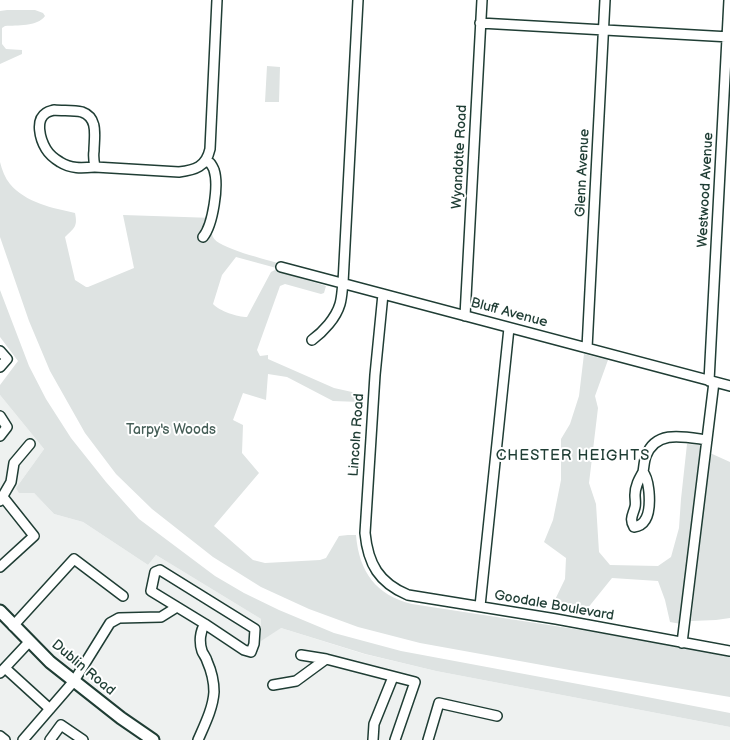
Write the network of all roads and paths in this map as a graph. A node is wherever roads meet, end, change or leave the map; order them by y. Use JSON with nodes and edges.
{"nodes":[{"id":1,"x":217,"y":0,"type":"edge"},
{"id":2,"x":358,"y":0,"type":"edge"},
{"id":3,"x":482,"y":0,"type":"edge"},
{"id":4,"x":605,"y":0,"type":"edge"},
{"id":5,"x":729,"y":0,"type":"edge"},
{"id":6,"x":480,"y":23,"type":"junction"},
{"id":7,"x":604,"y":30,"type":"junction"},
{"id":8,"x":729,"y":37,"type":"edge"},
{"id":9,"x":204,"y":161,"type":"junction"},
{"id":10,"x":94,"y":167,"type":"junction"},
{"id":11,"x":203,"y":237,"type":"dead end"},
{"id":12,"x":281,"y":266,"type":"dead end"},
{"id":13,"x":343,"y":283,"type":"junction"},
{"id":14,"x":383,"y":294,"type":"junction"},
{"id":15,"x":465,"y":316,"type":"junction"},
{"id":16,"x":509,"y":328,"type":"junction"},
{"id":17,"x":312,"y":340,"type":"dead end"},
{"id":18,"x":587,"y":348,"type":"junction"},
{"id":19,"x":0,"y":351,"type":"edge"},
{"id":20,"x":0,"y":367,"type":"edge"},
{"id":21,"x":712,"y":381,"type":"junction"},
{"id":22,"x":730,"y":386,"type":"edge"},
{"id":23,"x":0,"y":416,"type":"edge"},
{"id":24,"x":0,"y":436,"type":"edge"},
{"id":25,"x":707,"y":440,"type":"junction"},
{"id":26,"x":30,"y":444,"type":"dead end"},
{"id":27,"x":643,"y":472,"type":"junction"},
{"id":28,"x":2,"y":499,"type":"edge"},
{"id":29,"x":0,"y":567,"type":"edge"},
{"id":30,"x":378,"y":575,"type":"joint"},
{"id":31,"x":123,"y":596,"type":"dead end"},
{"id":32,"x":480,"y":606,"type":"junction"},
{"id":33,"x":177,"y":607,"type":"junction"},
{"id":34,"x":0,"y":611,"type":"edge"},
{"id":35,"x":205,"y":624,"type":"junction"},
{"id":36,"x":13,"y":626,"type":"junction"},
{"id":37,"x":29,"y":642,"type":"junction"},
{"id":38,"x":682,"y":643,"type":"junction"},
{"id":39,"x":730,"y":651,"type":"edge"},
{"id":40,"x":301,"y":655,"type":"dead end"},
{"id":41,"x":326,"y":659,"type":"junction"},
{"id":42,"x":2,"y":670,"type":"edge"},
{"id":43,"x":394,"y":677,"type":"junction"},
{"id":44,"x":74,"y":681,"type":"junction"},
{"id":45,"x":273,"y":685,"type":"dead end"},
{"id":46,"x":50,"y":709,"type":"junction"},
{"id":47,"x":498,"y":716,"type":"dead end"},
{"id":48,"x":0,"y":736,"type":"edge"},
{"id":49,"x":137,"y":736,"type":"edge"},
{"id":50,"x":5,"y":740,"type":"edge"},
{"id":51,"x":23,"y":740,"type":"edge"},
{"id":52,"x":50,"y":740,"type":"edge"},
{"id":53,"x":82,"y":740,"type":"edge"},
{"id":54,"x":153,"y":740,"type":"edge"},
{"id":55,"x":198,"y":740,"type":"edge"},
{"id":56,"x":373,"y":740,"type":"edge"},
{"id":57,"x":395,"y":740,"type":"edge"},
{"id":58,"x":428,"y":740,"type":"edge"}],
"edges":[{"from":1,"to":9,"type":"street"},
{"from":2,"to":13,"type":"street"},
{"from":3,"to":6,"type":"street","name":"Wyandotte Road"},
{"from":4,"to":7,"type":"street","name":"Glenn Avenue"},
{"from":5,"to":8,"type":"street","name":"Westwood Avenue"},
{"from":6,"to":7,"type":"street"},
{"from":6,"to":15,"type":"street","name":"Wyandotte Road"},
{"from":7,"to":8,"type":"street"},
{"from":7,"to":18,"type":"street","name":"Glenn Avenue"},
{"from":8,"to":21,"type":"street","name":"Westwood Avenue"},
{"from":9,"to":10,"type":"street"},
{"from":9,"to":11,"type":"street"},
{"from":10,"to":10,"type":"street"},
{"from":12,"to":13,"type":"street","name":"Bluff Avenue"},
{"from":13,"to":14,"type":"street","name":"Bluff Avenue"},
{"from":13,"to":17,"type":"street"},
{"from":14,"to":15,"type":"street","name":"Bluff Avenue"},
{"from":14,"to":30,"type":"street","name":"Lincoln Road"},
{"from":15,"to":16,"type":"street","name":"Bluff Avenue"},
{"from":16,"to":18,"type":"street","name":"Bluff Avenue"},
{"from":16,"to":32,"type":"street"},
{"from":18,"to":21,"type":"street","name":"Bluff Avenue"},
{"from":19,"to":20,"type":"street"},
{"from":21,"to":22,"type":"street","name":"Bluff Avenue"},
{"from":21,"to":25,"type":"street","name":"Westwood Avenue"},
{"from":23,"to":24,"type":"street"},
{"from":25,"to":27,"type":"street"},
{"from":25,"to":38,"type":"street","name":"Westwood Avenue"},
{"from":26,"to":28,"type":"street"},
{"from":27,"to":27,"type":"street"},
{"from":28,"to":29,"type":"street"},
{"from":30,"to":32,"type":"street","name":"Goodale Boulevard"},
{"from":31,"to":36,"type":"street"},
{"from":32,"to":38,"type":"street","name":"Goodale Boulevard"},
{"from":33,"to":35,"type":"street"},
{"from":33,"to":35,"type":"street"},
{"from":33,"to":44,"type":"street"},
{"from":34,"to":36,"type":"main road","name":"Dublin Road"},
{"from":35,"to":55,"type":"street"},
{"from":36,"to":37,"type":"main road","name":"Dublin Road"},
{"from":37,"to":42,"type":"street"},
{"from":37,"to":44,"type":"main road","name":"Dublin Road"},
{"from":38,"to":39,"type":"street","name":"Goodale Boulevard"},
{"from":40,"to":41,"type":"street"},
{"from":41,"to":43,"type":"street"},
{"from":41,"to":45,"type":"street"},
{"from":42,"to":46,"type":"street"},
{"from":43,"to":56,"type":"street"},
{"from":43,"to":57,"type":"street"},
{"from":44,"to":46,"type":"street"},
{"from":44,"to":49,"type":"main road","name":"Dublin Road"},
{"from":46,"to":51,"type":"street"},
{"from":47,"to":58,"type":"street"},
{"from":48,"to":50,"type":"street"},
{"from":49,"to":54,"type":"main road","name":"Dublin Road"},
{"from":52,"to":53,"type":"street"}]}
